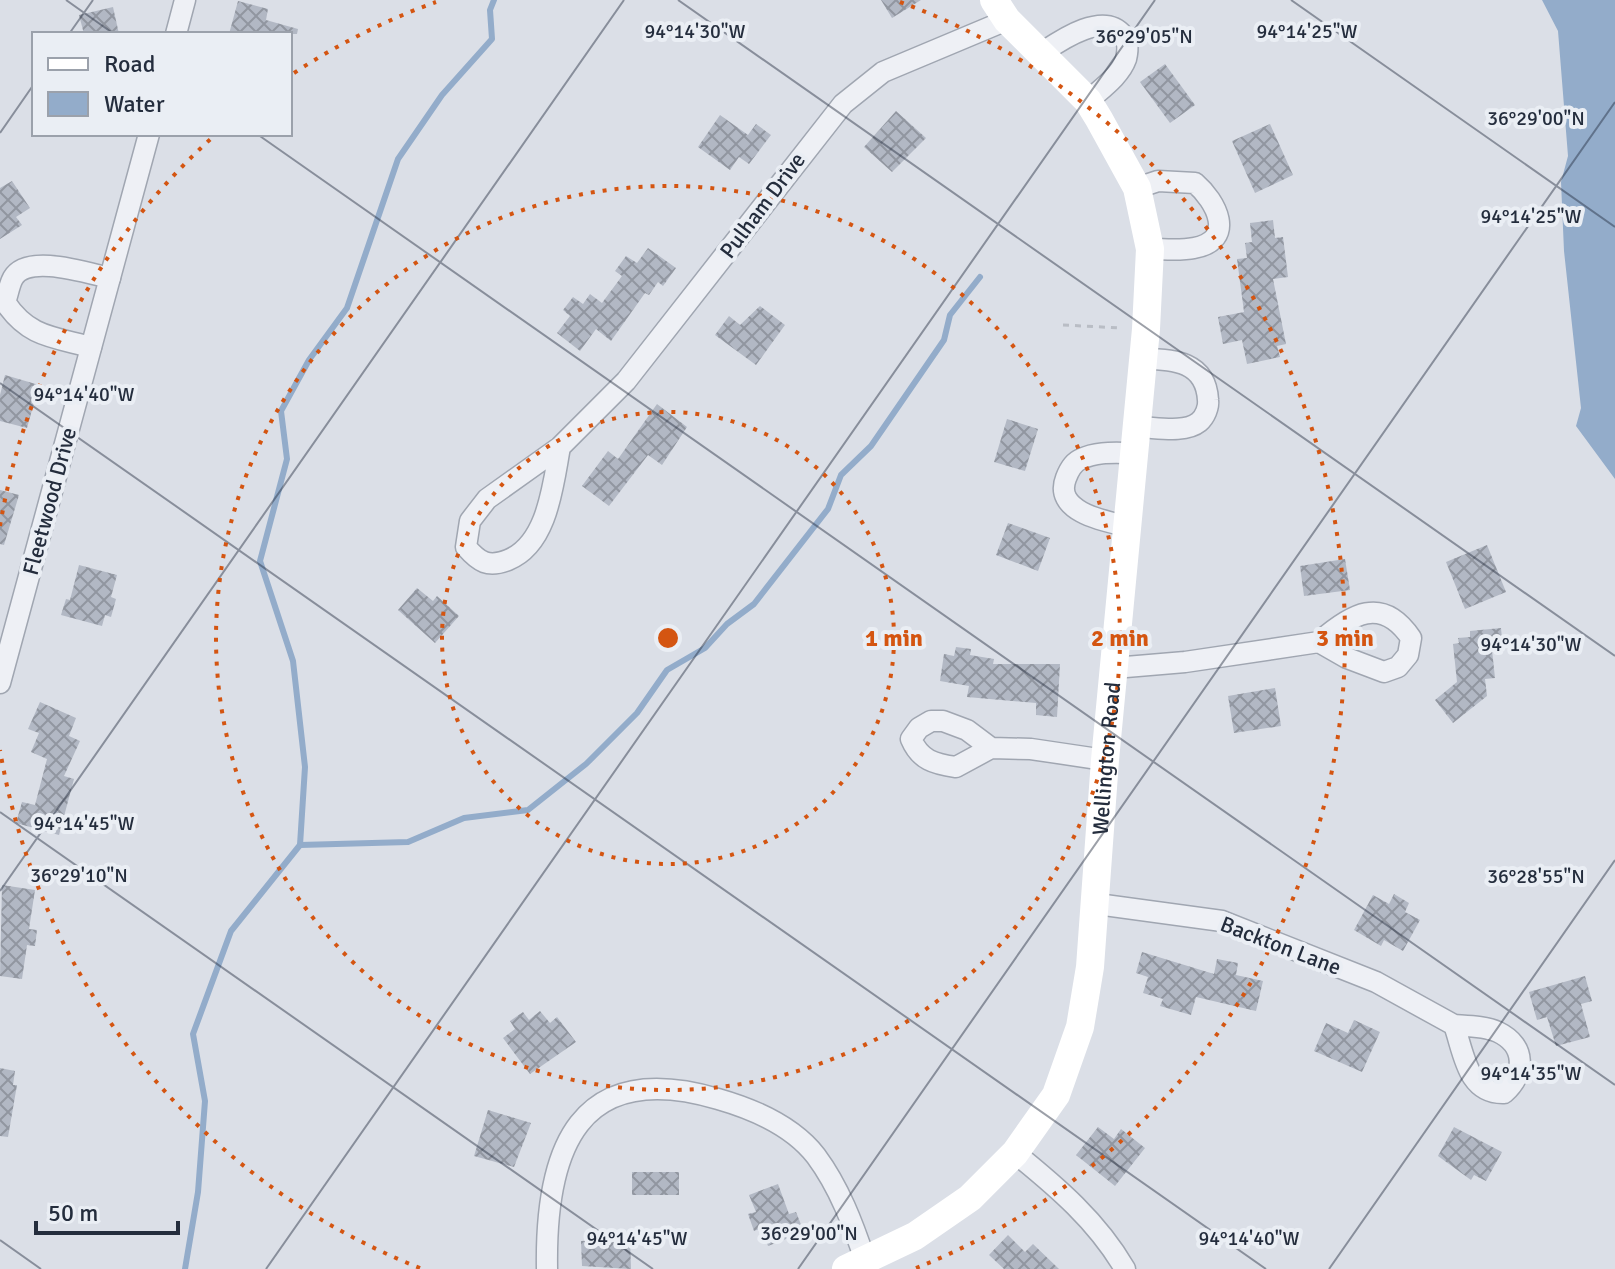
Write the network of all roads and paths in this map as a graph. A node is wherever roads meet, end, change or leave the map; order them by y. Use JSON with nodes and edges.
{"nodes":[{"id":1,"x":185,"y":0,"type":"edge"},
{"id":2,"x":1001,"y":10,"type":"edge"},
{"id":3,"x":177,"y":32,"type":"edge"},
{"id":4,"x":1043,"y":52,"type":"junction"},
{"id":5,"x":1088,"y":101,"type":"junction"},
{"id":6,"x":148,"y":136,"type":"edge"},
{"id":7,"x":1137,"y":188,"type":"junction"},
{"id":8,"x":1150,"y":249,"type":"junction"},
{"id":9,"x":110,"y":278,"type":"junction"},
{"id":10,"x":1063,"y":325,"type":"dead end"},
{"id":11,"x":1146,"y":329,"type":"junction"},
{"id":12,"x":91,"y":347,"type":"junction"},
{"id":13,"x":1144,"y":359,"type":"junction"},
{"id":14,"x":1135,"y":440,"type":"junction"},
{"id":15,"x":560,"y":447,"type":"junction"},
{"id":16,"x":1126,"y":526,"type":"junction"},
{"id":17,"x":1319,"y":642,"type":"dead end"},
{"id":18,"x":1114,"y":668,"type":"junction"},
{"id":19,"x":0,"y":683,"type":"edge"},
{"id":20,"x":991,"y":748,"type":"dead end"},
{"id":21,"x":1105,"y":760,"type":"junction"},
{"id":22,"x":1097,"y":904,"type":"junction"},
{"id":23,"x":1454,"y":1025,"type":"dead end"},
{"id":24,"x":1015,"y":1153,"type":"junction"},
{"id":25,"x":856,"y":1264,"type":"edge"},
{"id":26,"x":547,"y":1269,"type":"edge"},
{"id":27,"x":1125,"y":1269,"type":"edge"}],
"edges":[{"from":1,"to":3,"type":"street"},
{"from":2,"to":4,"type":"street","name":"Wellington Road"},
{"from":2,"to":15,"type":"street","name":"Pulham Drive"},
{"from":4,"to":5,"type":"street","name":"Wellington Road"},
{"from":4,"to":5,"type":"street"},
{"from":5,"to":7,"type":"street","name":"Wellington Road"},
{"from":6,"to":9,"type":"street","name":"Fleetwood Drive"},
{"from":7,"to":8,"type":"street","name":"Wellington Road"},
{"from":7,"to":8,"type":"street"},
{"from":8,"to":11,"type":"street","name":"Wellington Road"},
{"from":9,"to":12,"type":"street","name":"Fleetwood Drive"},
{"from":9,"to":12,"type":"street"},
{"from":10,"to":11,"type":"path"},
{"from":11,"to":13,"type":"street","name":"Wellington Road"},
{"from":12,"to":19,"type":"street","name":"Fleetwood Drive"},
{"from":13,"to":14,"type":"street","name":"Wellington Road"},
{"from":13,"to":14,"type":"street"},
{"from":14,"to":16,"type":"street","name":"Wellington Road"},
{"from":14,"to":16,"type":"street"},
{"from":15,"to":15,"type":"street","name":"Pulham Drive"},
{"from":16,"to":18,"type":"street","name":"Wellington Road"},
{"from":17,"to":18,"type":"street"},
{"from":18,"to":21,"type":"street","name":"Wellington Road"},
{"from":20,"to":21,"type":"street"},
{"from":21,"to":22,"type":"street","name":"Wellington Road"},
{"from":22,"to":23,"type":"street","name":"Backton Lane"},
{"from":22,"to":24,"type":"street","name":"Wellington Road"},
{"from":24,"to":25,"type":"street","name":"Wellington Road"},
{"from":24,"to":27,"type":"street"},
{"from":25,"to":26,"type":"street"}]}
